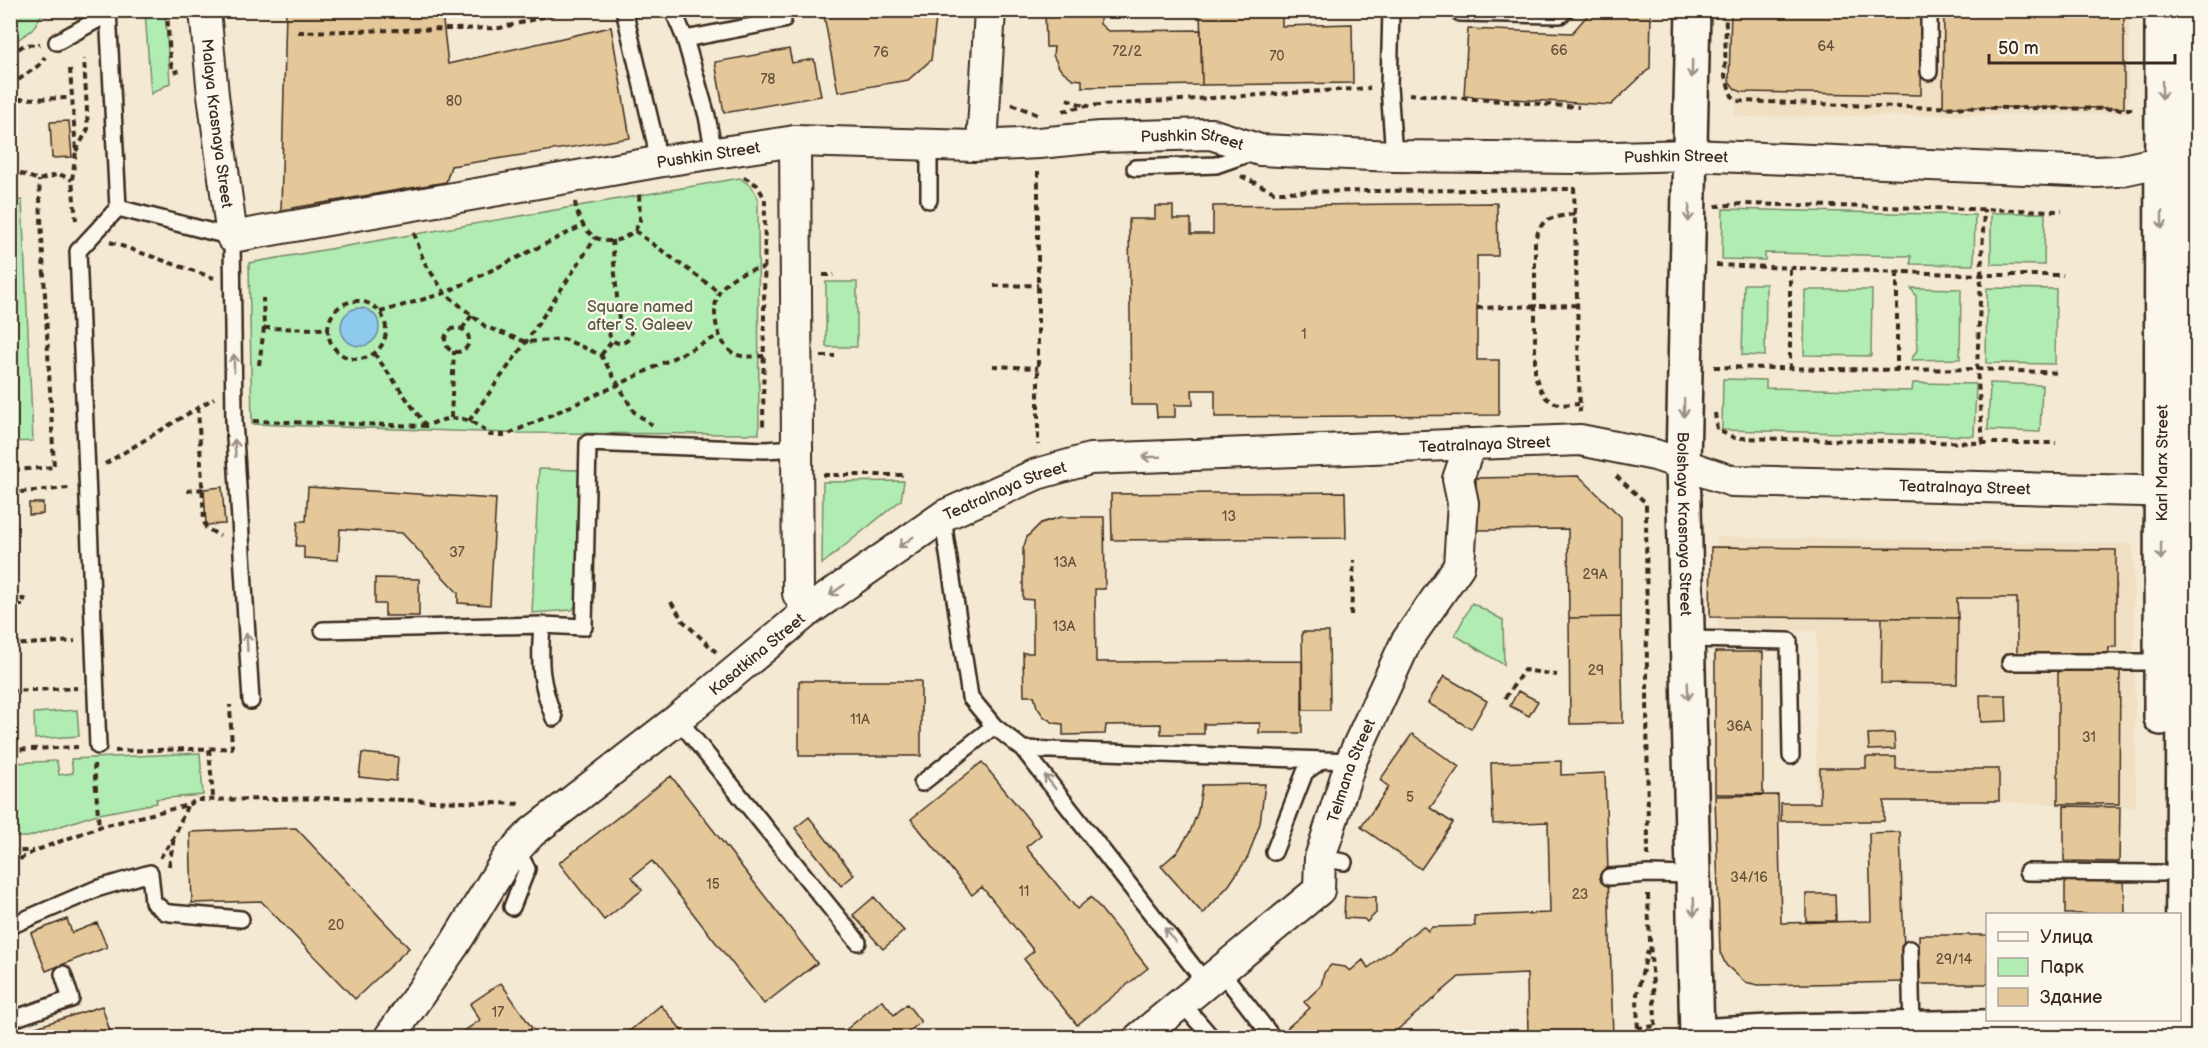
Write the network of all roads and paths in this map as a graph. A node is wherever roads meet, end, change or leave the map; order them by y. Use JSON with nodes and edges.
{"nodes":[{"id":1,"x":167,"y":10,"type":"edge"},
{"id":2,"x":205,"y":10,"type":"edge"},
{"id":3,"x":571,"y":10,"type":"edge"},
{"id":4,"x":624,"y":10,"type":"edge"},
{"id":5,"x":782,"y":10,"type":"edge"},
{"id":6,"x":990,"y":10,"type":"edge"},
{"id":7,"x":1391,"y":10,"type":"edge"},
{"id":8,"x":1566,"y":10,"type":"edge"},
{"id":9,"x":1693,"y":10,"type":"edge"},
{"id":10,"x":1726,"y":10,"type":"edge"},
{"id":11,"x":1929,"y":10,"type":"edge"},
{"id":12,"x":2162,"y":10,"type":"edge"},
{"id":13,"x":2188,"y":10,"type":"edge"},
{"id":14,"x":674,"y":12,"type":"dead end"},
{"id":15,"x":108,"y":13,"type":"edge"},
{"id":16,"x":1460,"y":13,"type":"dead end"},
{"id":17,"x":298,"y":32,"type":"dead end"},
{"id":18,"x":685,"y":39,"type":"junction"},
{"id":19,"x":57,"y":42,"type":"junction"},
{"id":20,"x":10,"y":55,"type":"edge"},
{"id":21,"x":84,"y":59,"type":"dead end"},
{"id":22,"x":70,"y":69,"type":"dead end"},
{"id":23,"x":183,"y":70,"type":"dead end"},
{"id":24,"x":1929,"y":72,"type":"dead end"},
{"id":25,"x":10,"y":86,"type":"edge"},
{"id":26,"x":1389,"y":87,"type":"junction"},
{"id":27,"x":71,"y":98,"type":"junction"},
{"id":28,"x":1067,"y":99,"type":"dead end"},
{"id":29,"x":1009,"y":102,"type":"dead end"},
{"id":30,"x":10,"y":105,"type":"edge"},
{"id":31,"x":1086,"y":106,"type":"junction"},
{"id":32,"x":1579,"y":106,"type":"dead end"},
{"id":33,"x":2137,"y":110,"type":"dead end"},
{"id":34,"x":1053,"y":113,"type":"dead end"},
{"id":35,"x":1042,"y":116,"type":"dead end"},
{"id":36,"x":795,"y":141,"type":"junction"},
{"id":37,"x":929,"y":144,"type":"junction"},
{"id":38,"x":990,"y":150,"type":"junction"},
{"id":39,"x":1260,"y":150,"type":"junction"},
{"id":40,"x":76,"y":151,"type":"junction"},
{"id":41,"x":714,"y":153,"type":"junction"},
{"id":42,"x":1691,"y":155,"type":"junction"},
{"id":43,"x":1394,"y":156,"type":"junction"},
{"id":44,"x":2182,"y":158,"type":"edge"},
{"id":45,"x":1038,"y":164,"type":"dead end"},
{"id":46,"x":1217,"y":165,"type":"junction"},
{"id":47,"x":1135,"y":168,"type":"dead end"},
{"id":48,"x":10,"y":170,"type":"edge"},
{"id":49,"x":739,"y":173,"type":"dead end"},
{"id":50,"x":654,"y":175,"type":"junction"},
{"id":51,"x":39,"y":180,"type":"junction"},
{"id":52,"x":72,"y":180,"type":"junction"},
{"id":53,"x":639,"y":190,"type":"junction"},
{"id":54,"x":628,"y":192,"type":"dead end"},
{"id":55,"x":586,"y":200,"type":"dead end"},
{"id":56,"x":929,"y":200,"type":"dead end"},
{"id":57,"x":575,"y":202,"type":"junction"},
{"id":58,"x":564,"y":204,"type":"dead end"},
{"id":59,"x":1717,"y":206,"type":"dead end"},
{"id":60,"x":118,"y":208,"type":"junction"},
{"id":61,"x":1984,"y":209,"type":"junction"},
{"id":62,"x":2062,"y":211,"type":"dead end"},
{"id":63,"x":1574,"y":214,"type":"junction"},
{"id":64,"x":76,"y":220,"type":"dead end"},
{"id":65,"x":582,"y":226,"type":"junction"},
{"id":66,"x":413,"y":229,"type":"dead end"},
{"id":67,"x":635,"y":231,"type":"junction"},
{"id":68,"x":232,"y":237,"type":"junction"},
{"id":69,"x":596,"y":237,"type":"junction"},
{"id":70,"x":612,"y":240,"type":"junction"},
{"id":71,"x":110,"y":242,"type":"dead end"},
{"id":72,"x":1715,"y":265,"type":"dead end"},
{"id":73,"x":765,"y":268,"type":"junction"},
{"id":74,"x":1790,"y":269,"type":"junction"},
{"id":75,"x":1897,"y":272,"type":"junction"},
{"id":76,"x":1982,"y":275,"type":"junction"},
{"id":77,"x":2063,"y":275,"type":"dead end"},
{"id":78,"x":820,"y":276,"type":"dead end"},
{"id":79,"x":834,"y":276,"type":"dead end"},
{"id":80,"x":220,"y":280,"type":"dead end"},
{"id":81,"x":1038,"y":285,"type":"junction"},
{"id":82,"x":994,"y":286,"type":"dead end"},
{"id":83,"x":719,"y":292,"type":"junction"},
{"id":84,"x":445,"y":293,"type":"junction"},
{"id":85,"x":262,"y":298,"type":"dead end"},
{"id":86,"x":1576,"y":305,"type":"junction"},
{"id":87,"x":1535,"y":307,"type":"junction"},
{"id":88,"x":1477,"y":308,"type":"dead end"},
{"id":89,"x":380,"y":312,"type":"junction"},
{"id":90,"x":472,"y":315,"type":"junction"},
{"id":91,"x":619,"y":320,"type":"junction"},
{"id":92,"x":264,"y":328,"type":"junction"},
{"id":93,"x":462,"y":329,"type":"junction"},
{"id":94,"x":327,"y":330,"type":"junction"},
{"id":95,"x":718,"y":336,"type":"junction"},
{"id":96,"x":613,"y":340,"type":"junction"},
{"id":97,"x":526,"y":342,"type":"junction"},
{"id":98,"x":454,"y":351,"type":"junction"},
{"id":99,"x":374,"y":353,"type":"junction"},
{"id":100,"x":601,"y":355,"type":"junction"},
{"id":101,"x":764,"y":356,"type":"junction"},
{"id":102,"x":824,"y":356,"type":"dead end"},
{"id":103,"x":835,"y":357,"type":"dead end"},
{"id":104,"x":259,"y":365,"type":"dead end"},
{"id":105,"x":993,"y":366,"type":"dead end"},
{"id":106,"x":1714,"y":367,"type":"dead end"},
{"id":107,"x":1790,"y":367,"type":"junction"},
{"id":108,"x":1038,"y":368,"type":"junction"},
{"id":109,"x":1977,"y":369,"type":"junction"},
{"id":110,"x":1897,"y":370,"type":"junction"},
{"id":111,"x":2059,"y":373,"type":"dead end"},
{"id":112,"x":618,"y":385,"type":"junction"},
{"id":113,"x":220,"y":394,"type":"dead end"},
{"id":114,"x":1713,"y":402,"type":"dead end"},
{"id":115,"x":1579,"y":404,"type":"junction"},
{"id":116,"x":198,"y":407,"type":"junction"},
{"id":117,"x":1580,"y":412,"type":"dead end"},
{"id":118,"x":451,"y":418,"type":"junction"},
{"id":119,"x":234,"y":421,"type":"junction"},
{"id":120,"x":469,"y":421,"type":"junction"},
{"id":121,"x":426,"y":426,"type":"junction"},
{"id":122,"x":763,"y":434,"type":"dead end"},
{"id":123,"x":1983,"y":443,"type":"junction"},
{"id":124,"x":2056,"y":443,"type":"dead end"},
{"id":125,"x":1470,"y":444,"type":"junction"},
{"id":126,"x":1038,"y":446,"type":"dead end"},
{"id":127,"x":685,"y":447,"type":"junction"},
{"id":128,"x":797,"y":448,"type":"junction"},
{"id":129,"x":1683,"y":465,"type":"junction"},
{"id":130,"x":100,"y":467,"type":"dead end"},
{"id":131,"x":1609,"y":470,"type":"dead end"},
{"id":132,"x":818,"y":475,"type":"dead end"},
{"id":133,"x":906,"y":475,"type":"dead end"},
{"id":134,"x":58,"y":488,"type":"dead end"},
{"id":135,"x":203,"y":489,"type":"junction"},
{"id":136,"x":187,"y":491,"type":"dead end"},
{"id":137,"x":13,"y":492,"type":"edge"},
{"id":138,"x":2181,"y":492,"type":"edge"},
{"id":139,"x":945,"y":515,"type":"junction"},
{"id":140,"x":219,"y":524,"type":"dead end"},
{"id":141,"x":220,"y":536,"type":"junction"},
{"id":142,"x":220,"y":548,"type":"dead end"},
{"id":143,"x":1354,"y":560,"type":"dead end"},
{"id":144,"x":10,"y":599,"type":"edge"},
{"id":145,"x":671,"y":602,"type":"dead end"},
{"id":146,"x":10,"y":605,"type":"edge"},
{"id":147,"x":808,"y":611,"type":"junction"},
{"id":148,"x":1351,"y":615,"type":"dead end"},
{"id":149,"x":542,"y":625,"type":"junction"},
{"id":150,"x":323,"y":630,"type":"dead end"},
{"id":151,"x":1687,"y":639,"type":"junction"},
{"id":152,"x":79,"y":641,"type":"dead end"},
{"id":153,"x":10,"y":645,"type":"edge"},
{"id":154,"x":721,"y":657,"type":"dead end"},
{"id":155,"x":2010,"y":662,"type":"dead end"},
{"id":156,"x":2161,"y":662,"type":"junction"},
{"id":157,"x":1557,"y":675,"type":"dead end"},
{"id":158,"x":96,"y":687,"type":"junction"},
{"id":159,"x":10,"y":691,"type":"edge"},
{"id":160,"x":1505,"y":698,"type":"dead end"},
{"id":161,"x":230,"y":700,"type":"dead end"},
{"id":162,"x":250,"y":701,"type":"dead end"},
{"id":163,"x":554,"y":718,"type":"dead end"},
{"id":164,"x":678,"y":718,"type":"junction"},
{"id":165,"x":994,"y":726,"type":"junction"},
{"id":166,"x":209,"y":749,"type":"junction"},
{"id":167,"x":1023,"y":749,"type":"junction"},
{"id":168,"x":10,"y":750,"type":"edge"},
{"id":169,"x":96,"y":753,"type":"junction"},
{"id":170,"x":1791,"y":756,"type":"dead end"},
{"id":171,"x":1337,"y":761,"type":"junction"},
{"id":172,"x":922,"y":783,"type":"dead end"},
{"id":173,"x":213,"y":797,"type":"junction"},
{"id":174,"x":228,"y":799,"type":"junction"},
{"id":175,"x":196,"y":800,"type":"junction"},
{"id":176,"x":532,"y":804,"type":"dead end"},
{"id":177,"x":188,"y":805,"type":"junction"},
{"id":178,"x":99,"y":826,"type":"junction"},
{"id":179,"x":516,"y":848,"type":"junction"},
{"id":180,"x":37,"y":850,"type":"junction"},
{"id":181,"x":10,"y":851,"type":"edge"},
{"id":182,"x":1274,"y":852,"type":"dead end"},
{"id":183,"x":10,"y":864,"type":"edge"},
{"id":184,"x":150,"y":873,"type":"junction"},
{"id":185,"x":2027,"y":873,"type":"dead end"},
{"id":186,"x":2162,"y":873,"type":"junction"},
{"id":187,"x":1648,"y":874,"type":"junction"},
{"id":188,"x":1694,"y":875,"type":"junction"},
{"id":189,"x":1609,"y":877,"type":"dead end"},
{"id":190,"x":512,"y":907,"type":"dead end"},
{"id":191,"x":2162,"y":913,"type":"edge"},
{"id":192,"x":2175,"y":913,"type":"edge"},
{"id":193,"x":241,"y":919,"type":"dead end"},
{"id":194,"x":10,"y":927,"type":"edge"},
{"id":195,"x":858,"y":942,"type":"dead end"},
{"id":196,"x":1649,"y":947,"type":"junction"},
{"id":197,"x":1910,"y":949,"type":"dead end"},
{"id":198,"x":63,"y":975,"type":"dead end"},
{"id":199,"x":1213,"y":976,"type":"junction"},
{"id":200,"x":1181,"y":1002,"type":"junction"},
{"id":201,"x":10,"y":1020,"type":"edge"},
{"id":202,"x":2174,"y":1023,"type":"edge"},
{"id":203,"x":1656,"y":1026,"type":"junction"},
{"id":204,"x":1637,"y":1028,"type":"junction"},
{"id":205,"x":1912,"y":1029,"type":"junction"},
{"id":206,"x":2034,"y":1032,"type":"edge"},
{"id":207,"x":1786,"y":1034,"type":"edge"},
{"id":208,"x":1697,"y":1037,"type":"edge"},
{"id":209,"x":389,"y":1038,"type":"edge"},
{"id":210,"x":1139,"y":1038,"type":"edge"},
{"id":211,"x":1212,"y":1038,"type":"edge"},
{"id":212,"x":1273,"y":1038,"type":"edge"},
{"id":213,"x":1638,"y":1038,"type":"edge"},
{"id":214,"x":1656,"y":1038,"type":"edge"}],
"edges":[{"from":1,"to":23,"type":"path"},
{"from":2,"to":68,"type":"street","name":"Malaya Krasnaya Street"},
{"from":3,"to":17,"type":"path"},
{"from":4,"to":50,"type":"lane"},
{"from":5,"to":18,"type":"lane"},
{"from":6,"to":38,"type":"street"},
{"from":7,"to":26,"type":"lane"},
{"from":8,"to":16,"type":"lane"},
{"from":9,"to":42,"type":"main road","name":"Bolshaya Krasnaya Street","one_way":true},
{"from":10,"to":33,"type":"path"},
{"from":11,"to":24,"type":"lane"},
{"from":12,"to":44,"type":"main road","name":"Karl Marx Street","one_way":true},
{"from":13,"to":44,"type":"main road","name":"Karl Marx Street"},
{"from":14,"to":18,"type":"lane"},
{"from":15,"to":19,"type":"lane"},
{"from":15,"to":60,"type":"lane"},
{"from":18,"to":41,"type":"lane"},
{"from":19,"to":20,"type":"path"},
{"from":19,"to":25,"type":"path"},
{"from":21,"to":40,"type":"path"},
{"from":22,"to":27,"type":"path"},
{"from":26,"to":31,"type":"path"},
{"from":26,"to":32,"type":"path"},
{"from":26,"to":43,"type":"lane"},
{"from":27,"to":30,"type":"path"},
{"from":27,"to":40,"type":"path"},
{"from":28,"to":31,"type":"path"},
{"from":29,"to":35,"type":"path"},
{"from":31,"to":34,"type":"path"},
{"from":36,"to":37,"type":"street","name":"Pushkin Street"},
{"from":36,"to":41,"type":"street","name":"Pushkin Street"},
{"from":36,"to":128,"type":"street","name":"Kasatkina Street"},
{"from":37,"to":38,"type":"street","name":"Pushkin Street"},
{"from":37,"to":56,"type":"lane"},
{"from":38,"to":39,"type":"street","name":"Pushkin Street"},
{"from":39,"to":43,"type":"street","name":"Pushkin Street"},
{"from":39,"to":46,"type":"lane"},
{"from":40,"to":52,"type":"path"},
{"from":41,"to":50,"type":"street","name":"Pushkin Street"},
{"from":42,"to":43,"type":"street","name":"Pushkin Street"},
{"from":42,"to":44,"type":"street","name":"Pushkin Street"},
{"from":42,"to":129,"type":"main road","name":"Bolshaya Krasnaya Street","one_way":true},
{"from":44,"to":138,"type":"main road","name":"Karl Marx Street"},
{"from":45,"to":81,"type":"path"},
{"from":46,"to":47,"type":"lane"},
{"from":46,"to":63,"type":"path"},
{"from":48,"to":51,"type":"path"},
{"from":49,"to":73,"type":"path"},
{"from":50,"to":53,"type":"path"},
{"from":50,"to":68,"type":"street","name":"Pushkin Street"},
{"from":51,"to":52,"type":"path"},
{"from":51,"to":137,"type":"path"},
{"from":52,"to":64,"type":"path"},
{"from":53,"to":54,"type":"path"},
{"from":53,"to":67,"type":"path"},
{"from":55,"to":57,"type":"path"},
{"from":57,"to":58,"type":"path"},
{"from":57,"to":65,"type":"path"},
{"from":59,"to":61,"type":"path"},
{"from":60,"to":68,"type":"lane"},
{"from":60,"to":158,"type":"lane"},
{"from":61,"to":62,"type":"path"},
{"from":61,"to":76,"type":"path"},
{"from":63,"to":86,"type":"path"},
{"from":63,"to":87,"type":"path"},
{"from":65,"to":69,"type":"path"},
{"from":65,"to":84,"type":"path"},
{"from":66,"to":84,"type":"path"},
{"from":67,"to":70,"type":"path"},
{"from":67,"to":83,"type":"path"},
{"from":119,"to":68,"type":"lane","one_way":true},
{"from":69,"to":70,"type":"path"},
{"from":69,"to":97,"type":"path"},
{"from":70,"to":91,"type":"path"},
{"from":71,"to":80,"type":"path"},
{"from":72,"to":74,"type":"path"},
{"from":73,"to":83,"type":"path"},
{"from":73,"to":101,"type":"path"},
{"from":74,"to":75,"type":"path"},
{"from":74,"to":107,"type":"path"},
{"from":75,"to":76,"type":"path"},
{"from":75,"to":110,"type":"path"},
{"from":76,"to":77,"type":"path"},
{"from":76,"to":109,"type":"path"},
{"from":78,"to":79,"type":"path"},
{"from":81,"to":82,"type":"path"},
{"from":81,"to":108,"type":"path"},
{"from":83,"to":95,"type":"path"},
{"from":84,"to":89,"type":"path"},
{"from":84,"to":90,"type":"path"},
{"from":85,"to":92,"type":"path"},
{"from":86,"to":87,"type":"path"},
{"from":86,"to":115,"type":"path"},
{"from":87,"to":88,"type":"path"},
{"from":87,"to":115,"type":"path"},
{"from":89,"to":94,"type":"path"},
{"from":89,"to":99,"type":"path"},
{"from":90,"to":93,"type":"path"},
{"from":90,"to":97,"type":"path"},
{"from":91,"to":96,"type":"path"},
{"from":91,"to":96,"type":"path"},
{"from":92,"to":94,"type":"path"},
{"from":92,"to":104,"type":"path"},
{"from":93,"to":98,"type":"path"},
{"from":93,"to":98,"type":"path"},
{"from":94,"to":99,"type":"path"},
{"from":95,"to":101,"type":"path"},
{"from":95,"to":112,"type":"path"},
{"from":96,"to":100,"type":"path"},
{"from":97,"to":100,"type":"path"},
{"from":97,"to":120,"type":"path"},
{"from":98,"to":118,"type":"path"},
{"from":99,"to":121,"type":"path"},
{"from":100,"to":112,"type":"path"},
{"from":101,"to":122,"type":"path"},
{"from":102,"to":103,"type":"path"},
{"from":105,"to":108,"type":"path"},
{"from":106,"to":107,"type":"path"},
{"from":107,"to":110,"type":"path"},
{"from":108,"to":126,"type":"path"},
{"from":109,"to":110,"type":"path"},
{"from":109,"to":111,"type":"path"},
{"from":109,"to":123,"type":"path"},
{"from":112,"to":120,"type":"path"},
{"from":112,"to":127,"type":"path"},
{"from":113,"to":116,"type":"path"},
{"from":114,"to":123,"type":"path"},
{"from":115,"to":117,"type":"path"},
{"from":116,"to":130,"type":"path"},
{"from":116,"to":135,"type":"path"},
{"from":118,"to":120,"type":"path"},
{"from":118,"to":121,"type":"path"},
{"from":119,"to":121,"type":"path"},
{"from":162,"to":119,"type":"lane","one_way":true},
{"from":123,"to":124,"type":"path"},
{"from":125,"to":129,"type":"street","name":"Teatralnaya Street"},
{"from":125,"to":139,"type":"street","name":"Teatralnaya Street","one_way":true},
{"from":125,"to":171,"type":"street","name":"Telmana Street"},
{"from":127,"to":128,"type":"lane"},
{"from":127,"to":149,"type":"lane"},
{"from":128,"to":147,"type":"street","name":"Kasatkina Street"},
{"from":129,"to":138,"type":"street","name":"Teatralnaya Street"},
{"from":129,"to":151,"type":"main road","name":"Bolshaya Krasnaya Street"},
{"from":131,"to":187,"type":"path"},
{"from":132,"to":133,"type":"path"},
{"from":134,"to":137,"type":"path"},
{"from":135,"to":136,"type":"path"},
{"from":135,"to":141,"type":"path"},
{"from":138,"to":156,"type":"main road","name":"Karl Marx Street","one_way":true},
{"from":138,"to":192,"type":"main road","name":"Karl Marx Street"},
{"from":139,"to":147,"type":"street","name":"Teatralnaya Street","one_way":true},
{"from":139,"to":165,"type":"lane"},
{"from":140,"to":141,"type":"path"},
{"from":141,"to":142,"type":"path"},
{"from":143,"to":148,"type":"path"},
{"from":144,"to":146,"type":"path"},
{"from":145,"to":154,"type":"path"},
{"from":147,"to":164,"type":"street","name":"Kasatkina Street"},
{"from":149,"to":150,"type":"lane"},
{"from":149,"to":163,"type":"lane"},
{"from":151,"to":170,"type":"lane"},
{"from":151,"to":188,"type":"main road","name":"Bolshaya Krasnaya Street","one_way":true},
{"from":152,"to":153,"type":"path"},
{"from":155,"to":156,"type":"lane"},
{"from":156,"to":186,"type":"main road","name":"Karl Marx Street"},
{"from":157,"to":160,"type":"path"},
{"from":158,"to":159,"type":"path"},
{"from":158,"to":169,"type":"lane"},
{"from":161,"to":166,"type":"path"},
{"from":164,"to":179,"type":"street","name":"Kasatkina Street"},
{"from":164,"to":195,"type":"lane"},
{"from":165,"to":167,"type":"lane"},
{"from":165,"to":172,"type":"lane"},
{"from":166,"to":169,"type":"path"},
{"from":166,"to":173,"type":"path"},
{"from":167,"to":171,"type":"lane"},
{"from":199,"to":167,"type":"lane","one_way":true},
{"from":168,"to":169,"type":"path"},
{"from":169,"to":178,"type":"path"},
{"from":171,"to":182,"type":"lane"},
{"from":171,"to":199,"type":"street","name":"Telmana Street"},
{"from":173,"to":174,"type":"path"},
{"from":173,"to":175,"type":"path"},
{"from":174,"to":175,"type":"path"},
{"from":174,"to":176,"type":"path"},
{"from":175,"to":177,"type":"path"},
{"from":177,"to":178,"type":"path"},
{"from":177,"to":184,"type":"path"},
{"from":178,"to":180,"type":"path"},
{"from":179,"to":190,"type":"lane"},
{"from":179,"to":209,"type":"street","name":"Kasatkina Street"},
{"from":180,"to":181,"type":"path"},
{"from":180,"to":183,"type":"path"},
{"from":184,"to":193,"type":"lane"},
{"from":184,"to":194,"type":"lane"},
{"from":185,"to":186,"type":"lane"},
{"from":186,"to":191,"type":"main road","name":"Karl Marx Street"},
{"from":187,"to":188,"type":"lane"},
{"from":187,"to":189,"type":"lane"},
{"from":187,"to":196,"type":"path"},
{"from":188,"to":208,"type":"main road","name":"Bolshaya Krasnaya Street","one_way":true},
{"from":196,"to":203,"type":"path"},
{"from":196,"to":204,"type":"path"},
{"from":197,"to":205,"type":"lane"},
{"from":198,"to":201,"type":"lane"},
{"from":199,"to":200,"type":"street","name":"Telmana Street"},
{"from":199,"to":212,"type":"lane"},
{"from":200,"to":210,"type":"street","name":"Telmana Street"},
{"from":200,"to":211,"type":"lane"},
{"from":202,"to":206,"type":"main road"},
{"from":203,"to":204,"type":"path"},
{"from":203,"to":214,"type":"path"},
{"from":204,"to":213,"type":"path"},
{"from":205,"to":206,"type":"main road"},
{"from":205,"to":207,"type":"main road"},
{"from":207,"to":208,"type":"main road"}]}
